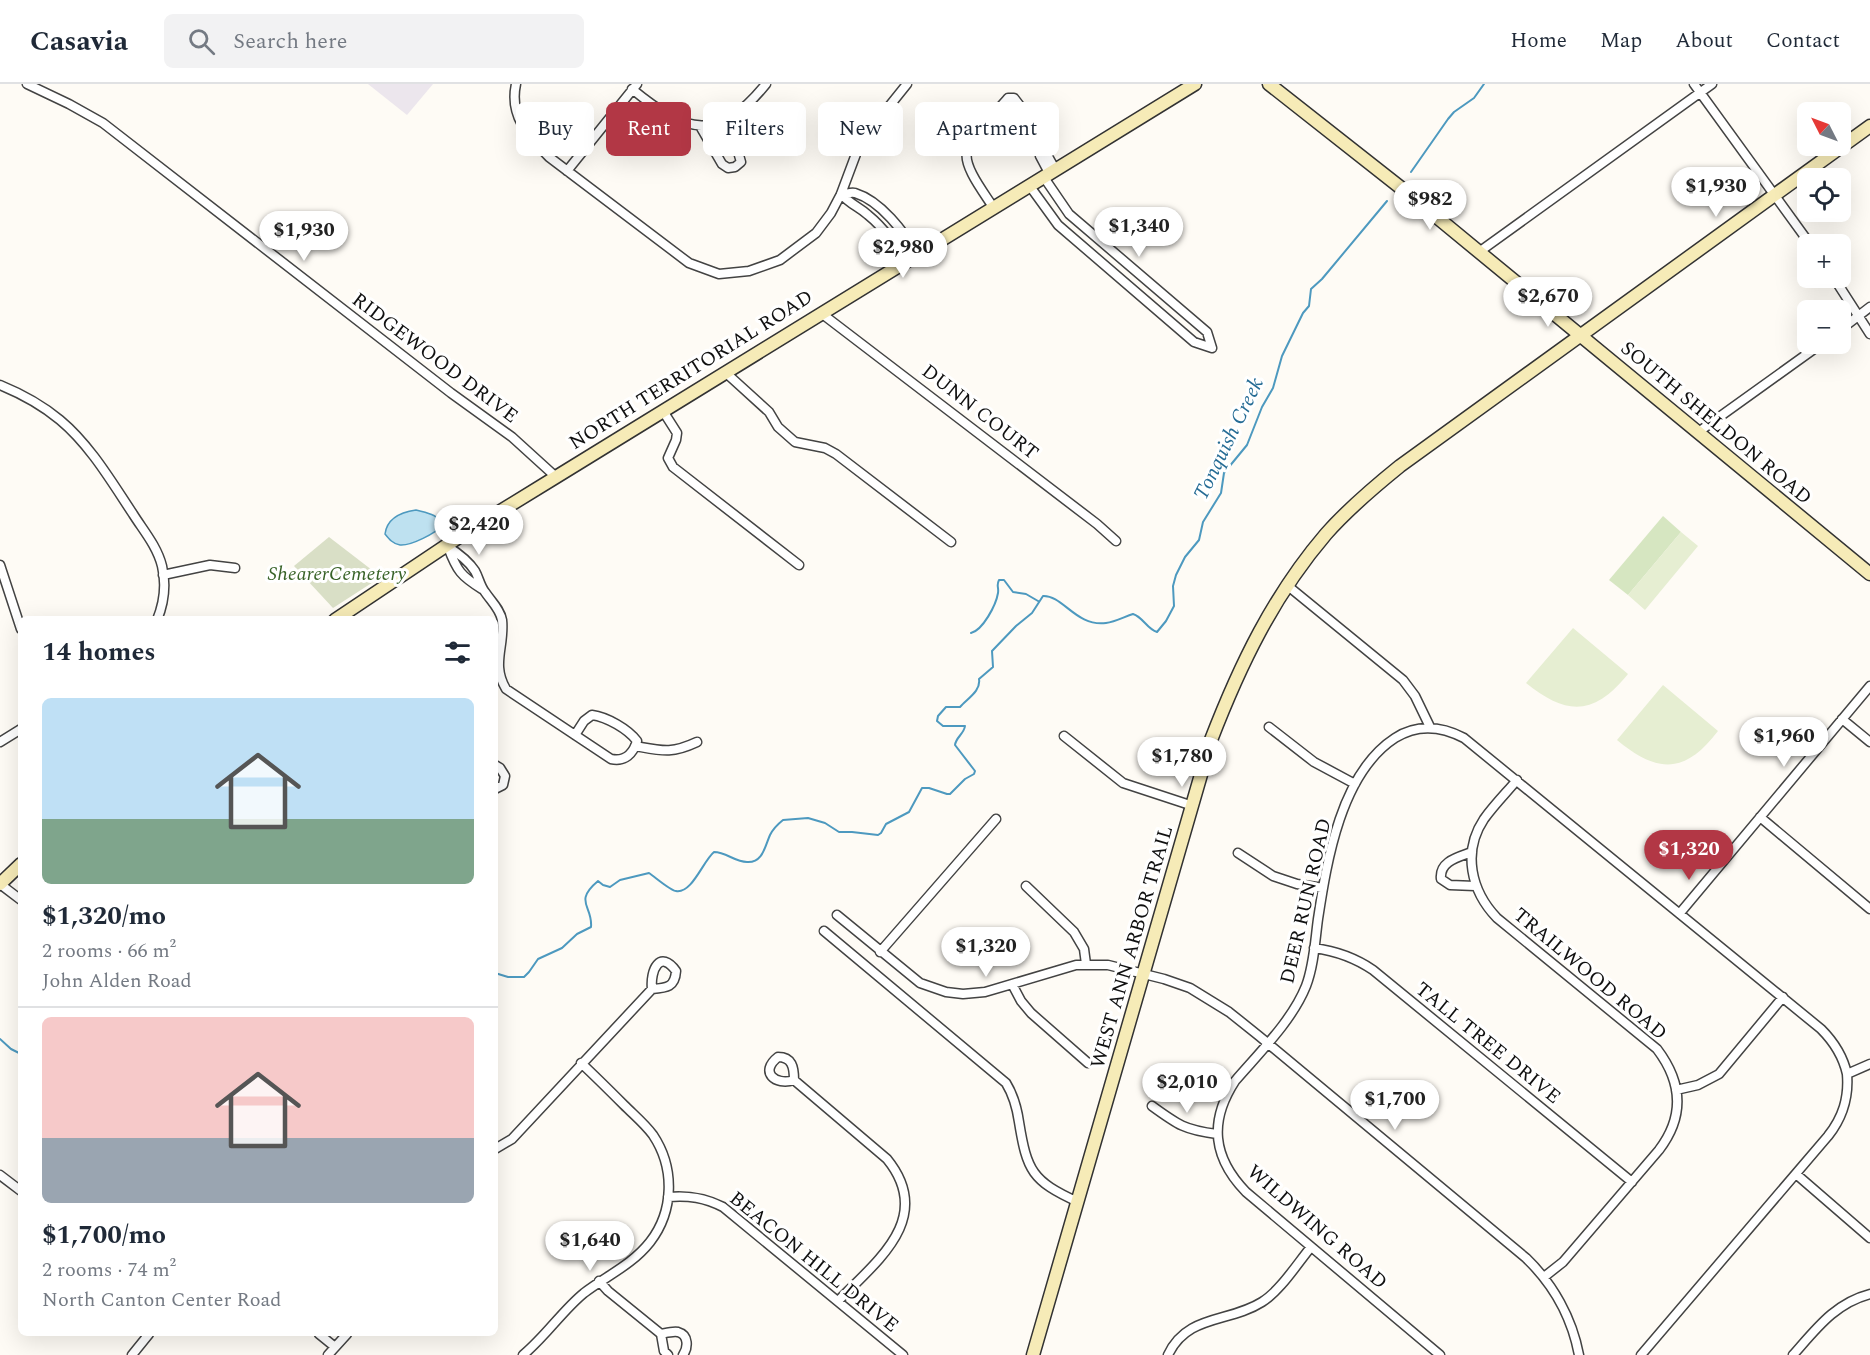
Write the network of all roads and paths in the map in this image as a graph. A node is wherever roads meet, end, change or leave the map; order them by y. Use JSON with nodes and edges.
{"nodes":[{"id":1,"x":27,"y":84,"type":"edge"},
{"id":2,"x":516,"y":84,"type":"edge"},
{"id":3,"x":766,"y":84,"type":"edge"},
{"id":4,"x":907,"y":84,"type":"edge"},
{"id":5,"x":1195,"y":84,"type":"edge"},
{"id":6,"x":1269,"y":84,"type":"edge"},
{"id":7,"x":1694,"y":84,"type":"edge"},
{"id":8,"x":1712,"y":84,"type":"edge"},
{"id":9,"x":634,"y":87,"type":"edge"},
{"id":10,"x":1700,"y":92,"type":"junction"},
{"id":11,"x":751,"y":102,"type":"edge"},
{"id":12,"x":703,"y":125,"type":"edge"},
{"id":13,"x":700,"y":126,"type":"junction"},
{"id":14,"x":1870,"y":126,"type":"edge"},
{"id":15,"x":703,"y":131,"type":"edge"},
{"id":16,"x":717,"y":156,"type":"edge"},
{"id":17,"x":739,"y":156,"type":"edge"},
{"id":18,"x":567,"y":171,"type":"junction"},
{"id":19,"x":1049,"y":173,"type":"junction"},
{"id":20,"x":1029,"y":185,"type":"junction"},
{"id":21,"x":841,"y":194,"type":"junction"},
{"id":22,"x":1774,"y":195,"type":"junction"},
{"id":23,"x":993,"y":207,"type":"junction"},
{"id":24,"x":1085,"y":229,"type":"junction"},
{"id":25,"x":1803,"y":234,"type":"edge"},
{"id":26,"x":1076,"y":240,"type":"junction"},
{"id":27,"x":1479,"y":252,"type":"junction"},
{"id":28,"x":917,"y":254,"type":"junction"},
{"id":29,"x":905,"y":261,"type":"junction"},
{"id":30,"x":1130,"y":268,"type":"junction"},
{"id":31,"x":1120,"y":279,"type":"junction"},
{"id":32,"x":1840,"y":288,"type":"edge"},
{"id":33,"x":1870,"y":307,"type":"edge"},
{"id":34,"x":822,"y":313,"type":"junction"},
{"id":35,"x":1858,"y":316,"type":"junction"},
{"id":36,"x":1851,"y":321,"type":"edge"},
{"id":37,"x":1870,"y":334,"type":"edge"},
{"id":38,"x":1580,"y":335,"type":"junction"},
{"id":39,"x":1807,"y":354,"type":"edge"},
{"id":40,"x":725,"y":372,"type":"junction"},
{"id":41,"x":0,"y":385,"type":"edge"},
{"id":42,"x":663,"y":411,"type":"junction"},
{"id":43,"x":1697,"y":433,"type":"junction"},
{"id":44,"x":556,"y":477,"type":"junction"},
{"id":45,"x":1116,"y":541,"type":"dead end"},
{"id":46,"x":951,"y":542,"type":"dead end"},
{"id":47,"x":447,"y":546,"type":"junction"},
{"id":48,"x":799,"y":565,"type":"dead end"},
{"id":49,"x":0,"y":566,"type":"edge"},
{"id":50,"x":235,"y":568,"type":"dead end"},
{"id":51,"x":1870,"y":574,"type":"edge"},
{"id":52,"x":164,"y":575,"type":"junction"},
{"id":53,"x":1288,"y":586,"type":"junction"},
{"id":54,"x":158,"y":616,"type":"edge"},
{"id":55,"x":340,"y":616,"type":"edge"},
{"id":56,"x":18,"y":619,"type":"edge"},
{"id":57,"x":1870,"y":686,"type":"edge"},
{"id":58,"x":1842,"y":719,"type":"junction"},
{"id":59,"x":1269,"y":727,"type":"dead end"},
{"id":60,"x":1430,"y":727,"type":"junction"},
{"id":61,"x":18,"y":731,"type":"edge"},
{"id":62,"x":575,"y":735,"type":"junction"},
{"id":63,"x":1065,"y":736,"type":"dead end"},
{"id":64,"x":0,"y":742,"type":"edge"},
{"id":65,"x":697,"y":742,"type":"dead end"},
{"id":66,"x":1870,"y":742,"type":"edge"},
{"id":67,"x":635,"y":746,"type":"junction"},
{"id":68,"x":498,"y":767,"type":"edge"},
{"id":69,"x":1517,"y":780,"type":"junction"},
{"id":70,"x":1354,"y":784,"type":"junction"},
{"id":71,"x":498,"y":788,"type":"edge"},
{"id":72,"x":1193,"y":806,"type":"junction"},
{"id":73,"x":1760,"y":817,"type":"junction"},
{"id":74,"x":996,"y":819,"type":"dead end"},
{"id":75,"x":1472,"y":852,"type":"junction"},
{"id":76,"x":1238,"y":853,"type":"dead end"},
{"id":77,"x":18,"y":867,"type":"edge"},
{"id":78,"x":0,"y":884,"type":"edge"},
{"id":79,"x":1026,"y":886,"type":"dead end"},
{"id":80,"x":1475,"y":886,"type":"junction"},
{"id":81,"x":1323,"y":888,"type":"junction"},
{"id":82,"x":18,"y":898,"type":"edge"},
{"id":83,"x":1870,"y":909,"type":"edge"},
{"id":84,"x":1680,"y":913,"type":"junction"},
{"id":85,"x":837,"y":915,"type":"dead end"},
{"id":86,"x":824,"y":931,"type":"dead end"},
{"id":87,"x":1314,"y":948,"type":"junction"},
{"id":88,"x":880,"y":952,"type":"junction"},
{"id":89,"x":1086,"y":964,"type":"junction"},
{"id":90,"x":1144,"y":973,"type":"junction"},
{"id":91,"x":1012,"y":984,"type":"junction"},
{"id":92,"x":652,"y":989,"type":"dead end"},
{"id":93,"x":1783,"y":997,"type":"junction"},
{"id":94,"x":1267,"y":1043,"type":"junction"},
{"id":95,"x":1088,"y":1063,"type":"dead end"},
{"id":96,"x":581,"y":1064,"type":"junction"},
{"id":97,"x":1870,"y":1064,"type":"edge"},
{"id":98,"x":1847,"y":1074,"type":"junction"},
{"id":99,"x":794,"y":1080,"type":"dead end"},
{"id":100,"x":1676,"y":1090,"type":"junction"},
{"id":101,"x":1152,"y":1106,"type":"dead end"},
{"id":102,"x":1217,"y":1134,"type":"junction"},
{"id":103,"x":498,"y":1147,"type":"edge"},
{"id":104,"x":1796,"y":1174,"type":"junction"},
{"id":105,"x":0,"y":1175,"type":"edge"},
{"id":106,"x":1632,"y":1182,"type":"junction"},
{"id":107,"x":18,"y":1189,"type":"edge"},
{"id":108,"x":668,"y":1197,"type":"junction"},
{"id":109,"x":1078,"y":1202,"type":"junction"},
{"id":110,"x":1870,"y":1238,"type":"edge"},
{"id":111,"x":1311,"y":1247,"type":"junction"},
{"id":112,"x":1544,"y":1277,"type":"junction"},
{"id":113,"x":599,"y":1281,"type":"junction"},
{"id":114,"x":1870,"y":1294,"type":"edge"},
{"id":115,"x":838,"y":1302,"type":"junction"},
{"id":116,"x":661,"y":1334,"type":"junction"},
{"id":117,"x":147,"y":1336,"type":"edge"},
{"id":118,"x":321,"y":1336,"type":"edge"},
{"id":119,"x":345,"y":1336,"type":"edge"},
{"id":120,"x":335,"y":1347,"type":"junction"},
{"id":121,"x":132,"y":1355,"type":"edge"},
{"id":122,"x":328,"y":1355,"type":"edge"},
{"id":123,"x":523,"y":1355,"type":"edge"},
{"id":124,"x":668,"y":1355,"type":"edge"},
{"id":125,"x":682,"y":1355,"type":"edge"},
{"id":126,"x":903,"y":1355,"type":"edge"},
{"id":127,"x":1033,"y":1355,"type":"edge"},
{"id":128,"x":1168,"y":1355,"type":"edge"},
{"id":129,"x":1440,"y":1355,"type":"edge"},
{"id":130,"x":1580,"y":1355,"type":"edge"},
{"id":131,"x":1641,"y":1355,"type":"edge"},
{"id":132,"x":1793,"y":1355,"type":"edge"}],
"edges":[{"from":1,"to":44,"type":"street","name":"RIDGEWOOD DRIVE"},
{"from":2,"to":18,"type":"street"},
{"from":3,"to":11,"type":"street"},
{"from":4,"to":21,"type":"street"},
{"from":5,"to":19,"type":"main road","name":"NORTH TERRITORIAL ROAD"},
{"from":6,"to":27,"type":"main road","name":"SOUTH SHELDON ROAD"},
{"from":7,"to":10,"type":"street"},
{"from":8,"to":10,"type":"street"},
{"from":9,"to":13,"type":"street"},
{"from":9,"to":18,"type":"street"},
{"from":10,"to":22,"type":"street"},
{"from":10,"to":27,"type":"street"},
{"from":12,"to":13,"type":"street"},
{"from":13,"to":15,"type":"street"},
{"from":14,"to":22,"type":"main road","name":"WEST ANN ARBOR TRAIL"},
{"from":16,"to":17,"type":"street"},
{"from":18,"to":21,"type":"street"},
{"from":19,"to":20,"type":"main road","name":"NORTH TERRITORIAL ROAD"},
{"from":19,"to":23,"type":"street"},
{"from":19,"to":24,"type":"street"},
{"from":20,"to":23,"type":"main road","name":"NORTH TERRITORIAL ROAD"},
{"from":20,"to":26,"type":"street"},
{"from":21,"to":28,"type":"street"},
{"from":21,"to":29,"type":"street"},
{"from":22,"to":25,"type":"street"},
{"from":22,"to":38,"type":"main road","name":"WEST ANN ARBOR TRAIL"},
{"from":23,"to":28,"type":"main road","name":"NORTH TERRITORIAL ROAD"},
{"from":24,"to":26,"type":"street"},
{"from":24,"to":30,"type":"street"},
{"from":26,"to":31,"type":"street"},
{"from":27,"to":38,"type":"main road","name":"SOUTH SHELDON ROAD"},
{"from":28,"to":29,"type":"main road","name":"NORTH TERRITORIAL ROAD"},
{"from":29,"to":34,"type":"main road","name":"NORTH TERRITORIAL ROAD"},
{"from":30,"to":31,"type":"street"},
{"from":30,"to":31,"type":"street"},
{"from":32,"to":35,"type":"street"},
{"from":33,"to":35,"type":"street"},
{"from":34,"to":40,"type":"main road","name":"NORTH TERRITORIAL ROAD"},
{"from":34,"to":45,"type":"street","name":"DUNN COURT"},
{"from":35,"to":36,"type":"street"},
{"from":35,"to":37,"type":"street"},
{"from":38,"to":43,"type":"main road","name":"SOUTH SHELDON ROAD"},
{"from":38,"to":53,"type":"main road","name":"WEST ANN ARBOR TRAIL"},
{"from":39,"to":43,"type":"street"},
{"from":40,"to":42,"type":"main road","name":"NORTH TERRITORIAL ROAD"},
{"from":40,"to":46,"type":"street"},
{"from":41,"to":52,"type":"street"},
{"from":42,"to":44,"type":"main road","name":"NORTH TERRITORIAL ROAD"},
{"from":42,"to":48,"type":"street"},
{"from":43,"to":51,"type":"main road","name":"SOUTH SHELDON ROAD"},
{"from":44,"to":47,"type":"main road","name":"NORTH TERRITORIAL ROAD"},
{"from":47,"to":55,"type":"main road","name":"NORTH TERRITORIAL ROAD"},
{"from":47,"to":62,"type":"street"},
{"from":49,"to":56,"type":"street"},
{"from":50,"to":52,"type":"street"},
{"from":52,"to":54,"type":"street"},
{"from":53,"to":60,"type":"street"},
{"from":53,"to":72,"type":"main road","name":"WEST ANN ARBOR TRAIL"},
{"from":57,"to":58,"type":"street"},
{"from":58,"to":66,"type":"street"},
{"from":58,"to":73,"type":"street"},
{"from":59,"to":70,"type":"street"},
{"from":60,"to":69,"type":"street"},
{"from":60,"to":70,"type":"street","name":"DEER RUN ROAD"},
{"from":61,"to":64,"type":"street"},
{"from":62,"to":67,"type":"street"},
{"from":62,"to":67,"type":"street"},
{"from":63,"to":72,"type":"street"},
{"from":65,"to":67,"type":"street"},
{"from":68,"to":71,"type":"street"},
{"from":69,"to":75,"type":"street","name":"TRAILWOOD ROAD"},
{"from":69,"to":84,"type":"street"},
{"from":70,"to":81,"type":"street","name":"DEER RUN ROAD"},
{"from":72,"to":90,"type":"main road","name":"WEST ANN ARBOR TRAIL"},
{"from":73,"to":83,"type":"street"},
{"from":73,"to":84,"type":"street"},
{"from":74,"to":88,"type":"street"},
{"from":75,"to":80,"type":"street","name":"TRAILWOOD ROAD"},
{"from":75,"to":80,"type":"street"},
{"from":76,"to":81,"type":"street"},
{"from":77,"to":78,"type":"main road"},
{"from":78,"to":82,"type":"street"},
{"from":79,"to":89,"type":"street"},
{"from":80,"to":100,"type":"street","name":"TRAILWOOD ROAD"},
{"from":81,"to":87,"type":"street","name":"DEER RUN ROAD"},
{"from":84,"to":93,"type":"street"},
{"from":85,"to":88,"type":"street"},
{"from":86,"to":109,"type":"street"},
{"from":87,"to":94,"type":"street","name":"DEER RUN ROAD"},
{"from":87,"to":106,"type":"street","name":"TALL TREE DRIVE"},
{"from":88,"to":91,"type":"street"},
{"from":89,"to":90,"type":"street"},
{"from":89,"to":91,"type":"street"},
{"from":90,"to":94,"type":"street"},
{"from":90,"to":109,"type":"main road","name":"WEST ANN ARBOR TRAIL"},
{"from":91,"to":95,"type":"street"},
{"from":92,"to":96,"type":"street"},
{"from":93,"to":98,"type":"street"},
{"from":93,"to":100,"type":"street"},
{"from":94,"to":102,"type":"street","name":"WILDWING ROAD"},
{"from":94,"to":112,"type":"street"},
{"from":96,"to":103,"type":"street"},
{"from":96,"to":108,"type":"street"},
{"from":97,"to":98,"type":"street"},
{"from":98,"to":104,"type":"street"},
{"from":99,"to":115,"type":"street"},
{"from":100,"to":106,"type":"street"},
{"from":101,"to":102,"type":"street"},
{"from":102,"to":111,"type":"street","name":"WILDWING ROAD"},
{"from":104,"to":110,"type":"street"},
{"from":104,"to":131,"type":"street"},
{"from":105,"to":107,"type":"street"},
{"from":106,"to":112,"type":"street"},
{"from":108,"to":113,"type":"street"},
{"from":108,"to":115,"type":"street","name":"BEACON HILL DRIVE"},
{"from":109,"to":127,"type":"main road","name":"WEST ANN ARBOR TRAIL"},
{"from":111,"to":128,"type":"street"},
{"from":111,"to":129,"type":"street","name":"WILDWING ROAD"},
{"from":112,"to":130,"type":"street"},
{"from":113,"to":116,"type":"street"},
{"from":113,"to":123,"type":"street"},
{"from":114,"to":132,"type":"street"},
{"from":115,"to":126,"type":"street","name":"BEACON HILL DRIVE"},
{"from":116,"to":124,"type":"street"},
{"from":116,"to":125,"type":"street"},
{"from":117,"to":121,"type":"street"},
{"from":118,"to":120,"type":"street"},
{"from":119,"to":120,"type":"street"},
{"from":120,"to":122,"type":"street"}]}
